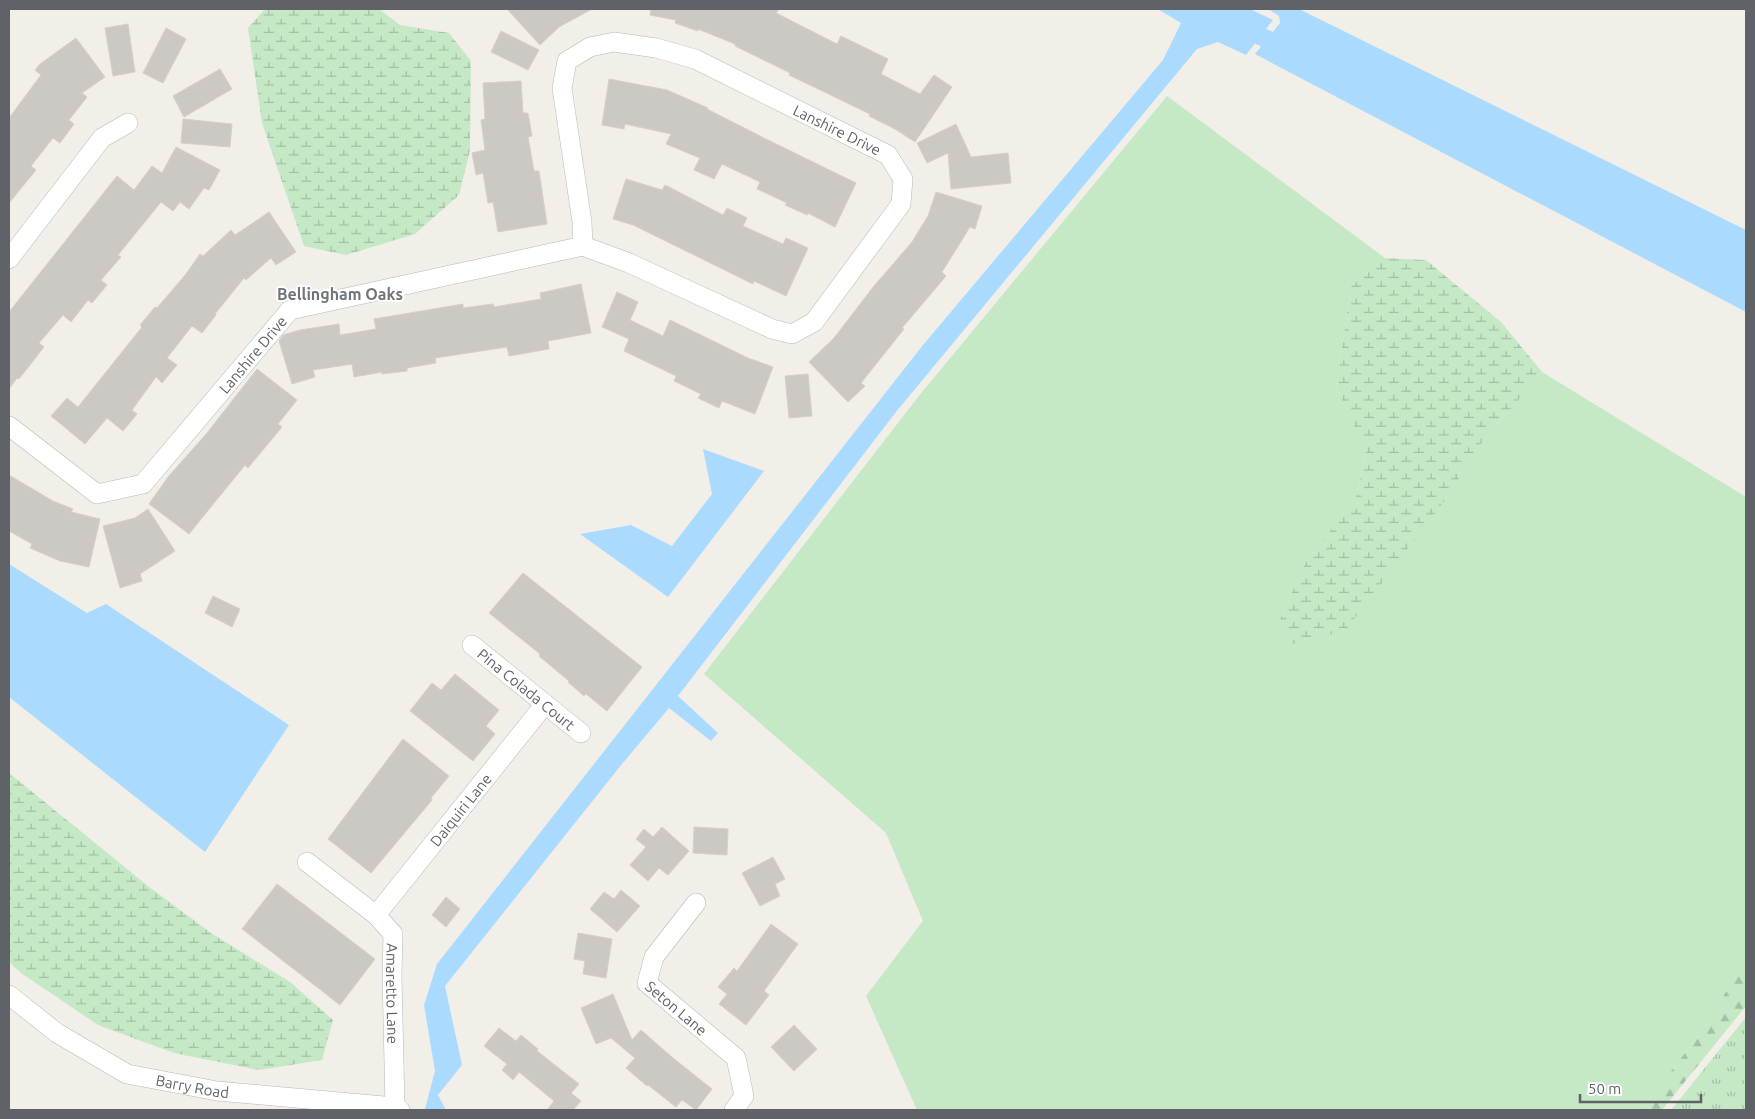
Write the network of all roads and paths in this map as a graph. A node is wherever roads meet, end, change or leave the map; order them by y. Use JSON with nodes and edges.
{"nodes":[{"id":1,"x":128,"y":123,"type":"dead end"},
{"id":2,"x":583,"y":246,"type":"junction"},
{"id":3,"x":9,"y":259,"type":"edge"},
{"id":4,"x":9,"y":426,"type":"edge"},
{"id":5,"x":472,"y":645,"type":"dead end"},
{"id":6,"x":545,"y":704,"type":"junction"},
{"id":7,"x":581,"y":733,"type":"dead end"},
{"id":8,"x":307,"y":862,"type":"dead end"},
{"id":9,"x":696,"y":903,"type":"dead end"},
{"id":10,"x":376,"y":915,"type":"junction"},
{"id":11,"x":9,"y":994,"type":"edge"},
{"id":12,"x":398,"y":1108,"type":"edge"},
{"id":13,"x":734,"y":1110,"type":"edge"}],
"edges":[{"from":1,"to":3,"type":"street"},
{"from":2,"to":2,"type":"street","name":"Lanshire Drive"},
{"from":2,"to":4,"type":"street","name":"Lanshire Drive"},
{"from":5,"to":6,"type":"street","name":"Pina Colada Court"},
{"from":6,"to":7,"type":"street","name":"Pina Colada Court"},
{"from":6,"to":10,"type":"street","name":"Daiquiri Lane"},
{"from":8,"to":10,"type":"street","name":"Amaretto Lane"},
{"from":9,"to":13,"type":"street","name":"Seton Lane"},
{"from":10,"to":12,"type":"street","name":"Amaretto Lane"},
{"from":11,"to":12,"type":"street","name":"Barry Road"}]}
